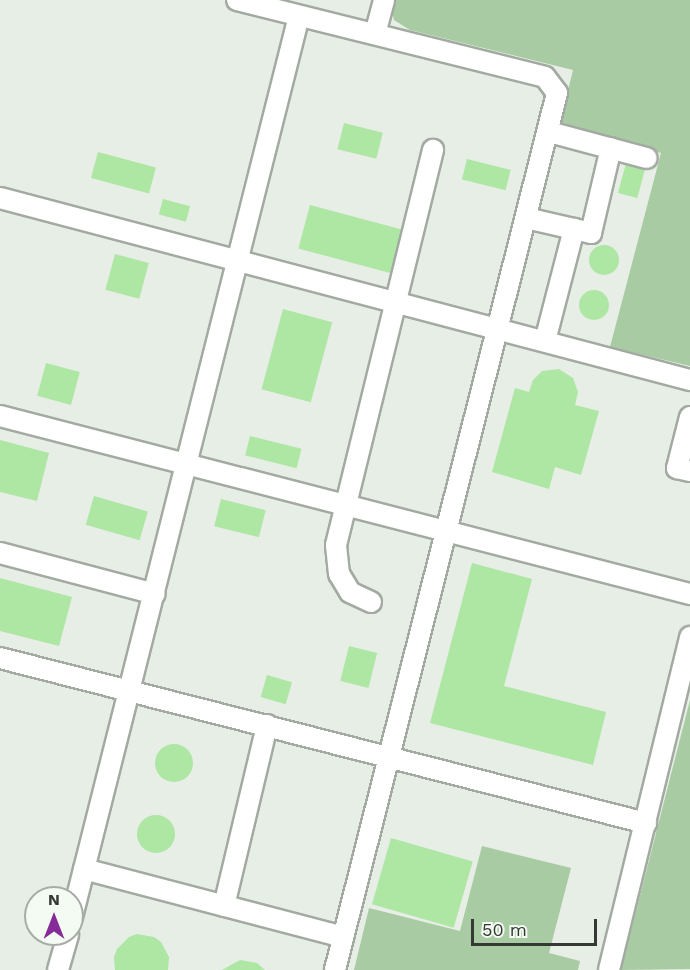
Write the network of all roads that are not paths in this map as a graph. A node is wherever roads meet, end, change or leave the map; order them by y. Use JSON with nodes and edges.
{"nodes":[{"id":1,"x":237,"y":0,"type":"edge"},
{"id":2,"x":384,"y":0,"type":"edge"},
{"id":3,"x":299,"y":16,"type":"junction"},
{"id":4,"x":375,"y":34,"type":"junction"},
{"id":5,"x":549,"y":132,"type":"junction"},
{"id":6,"x":611,"y":148,"type":"junction"},
{"id":7,"x":433,"y":150,"type":"dead end"},
{"id":8,"x":647,"y":158,"type":"dead end"},
{"id":9,"x":0,"y":198,"type":"edge"},
{"id":10,"x":526,"y":218,"type":"junction"},
{"id":11,"x":574,"y":229,"type":"junction"},
{"id":12,"x":238,"y":260,"type":"junction"},
{"id":13,"x":396,"y":302,"type":"junction"},
{"id":14,"x":497,"y":328,"type":"junction"},
{"id":15,"x":544,"y":341,"type":"junction"},
{"id":16,"x":690,"y":380,"type":"edge"},
{"id":17,"x":0,"y":416,"type":"edge"},
{"id":18,"x":690,"y":417,"type":"edge"},
{"id":19,"x":186,"y":465,"type":"junction"},
{"id":20,"x":690,"y":471,"type":"edge"},
{"id":21,"x":346,"y":505,"type":"junction"},
{"id":22,"x":445,"y":533,"type":"junction"},
{"id":23,"x":0,"y":553,"type":"edge"},
{"id":24,"x":155,"y":594,"type":"junction"},
{"id":25,"x":690,"y":594,"type":"edge"},
{"id":26,"x":371,"y":602,"type":"dead end"},
{"id":27,"x":690,"y":637,"type":"edge"},
{"id":28,"x":0,"y":658,"type":"edge"},
{"id":29,"x":131,"y":690,"type":"junction"},
{"id":30,"x":267,"y":725,"type":"junction"},
{"id":31,"x":388,"y":756,"type":"junction"},
{"id":32,"x":646,"y":823,"type":"junction"},
{"id":33,"x":84,"y":869,"type":"junction"},
{"id":34,"x":80,"y":886,"type":"edge"},
{"id":35,"x":224,"y":906,"type":"junction"},
{"id":36,"x":343,"y":937,"type":"junction"},
{"id":37,"x":65,"y":946,"type":"edge"},
{"id":38,"x":58,"y":970,"type":"edge"},
{"id":39,"x":335,"y":970,"type":"edge"},
{"id":40,"x":609,"y":970,"type":"edge"}],
"edges":[{"from":1,"to":3,"type":"lane"},
{"from":2,"to":4,"type":"lane"},
{"from":3,"to":4,"type":"lane"},
{"from":3,"to":12,"type":"lane"},
{"from":4,"to":5,"type":"lane"},
{"from":5,"to":6,"type":"lane"},
{"from":5,"to":10,"type":"lane"},
{"from":6,"to":8,"type":"lane"},
{"from":6,"to":11,"type":"lane"},
{"from":7,"to":13,"type":"lane"},
{"from":9,"to":12,"type":"lane"},
{"from":10,"to":11,"type":"lane"},
{"from":10,"to":14,"type":"lane"},
{"from":11,"to":15,"type":"lane"},
{"from":12,"to":13,"type":"lane"},
{"from":12,"to":19,"type":"lane"},
{"from":13,"to":14,"type":"lane"},
{"from":13,"to":21,"type":"lane"},
{"from":14,"to":15,"type":"lane"},
{"from":14,"to":22,"type":"lane"},
{"from":15,"to":16,"type":"lane"},
{"from":17,"to":19,"type":"lane"},
{"from":18,"to":20,"type":"lane"},
{"from":19,"to":21,"type":"lane"},
{"from":19,"to":24,"type":"lane"},
{"from":21,"to":22,"type":"lane"},
{"from":21,"to":26,"type":"lane"},
{"from":22,"to":25,"type":"lane"},
{"from":22,"to":31,"type":"lane"},
{"from":23,"to":24,"type":"lane"},
{"from":24,"to":29,"type":"lane"},
{"from":27,"to":32,"type":"lane"},
{"from":28,"to":29,"type":"lane"},
{"from":29,"to":30,"type":"lane"},
{"from":29,"to":33,"type":"lane"},
{"from":30,"to":31,"type":"lane"},
{"from":30,"to":35,"type":"lane"},
{"from":31,"to":32,"type":"lane"},
{"from":31,"to":36,"type":"lane"},
{"from":32,"to":40,"type":"lane"},
{"from":33,"to":34,"type":"lane"},
{"from":33,"to":35,"type":"lane"},
{"from":35,"to":36,"type":"lane"},
{"from":36,"to":39,"type":"lane"},
{"from":37,"to":38,"type":"lane"}]}
